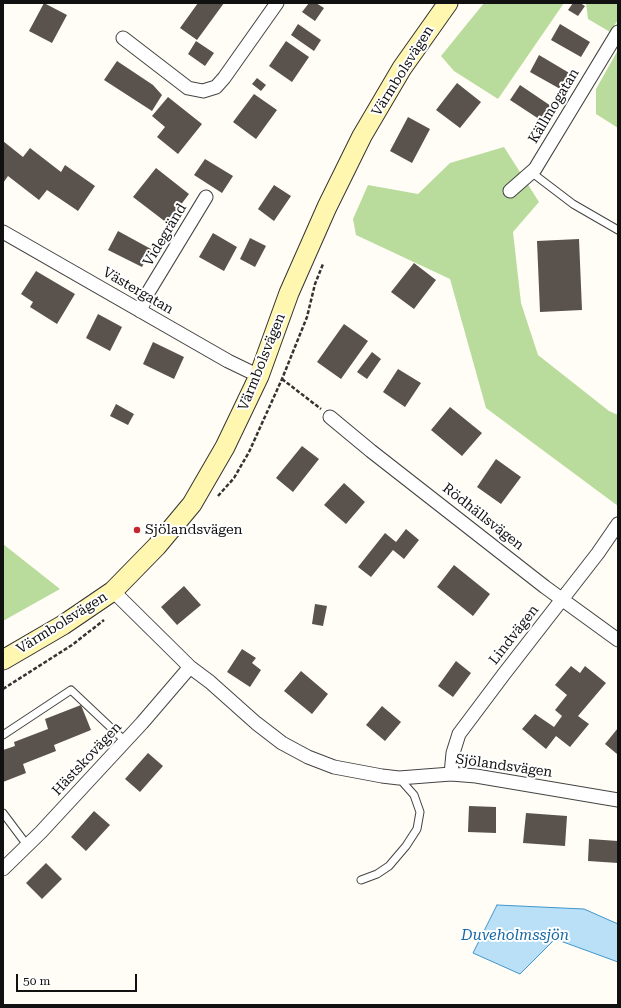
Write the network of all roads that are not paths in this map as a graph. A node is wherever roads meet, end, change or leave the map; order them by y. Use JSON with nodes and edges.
{"nodes":[{"id":1,"x":277,"y":3,"type":"edge"},
{"id":2,"x":448,"y":3,"type":"edge"},
{"id":3,"x":618,"y":32,"type":"edge"},
{"id":4,"x":122,"y":38,"type":"dead end"},
{"id":5,"x":531,"y":172,"type":"junction"},
{"id":6,"x":510,"y":191,"type":"dead end"},
{"id":7,"x":206,"y":197,"type":"dead end"},
{"id":8,"x":618,"y":230,"type":"edge"},
{"id":9,"x":3,"y":232,"type":"edge"},
{"id":10,"x":140,"y":310,"type":"junction"},
{"id":11,"x":259,"y":376,"type":"junction"},
{"id":12,"x":330,"y":417,"type":"road end"},
{"id":13,"x":618,"y":524,"type":"edge"},
{"id":14,"x":113,"y":591,"type":"junction"},
{"id":15,"x":562,"y":598,"type":"junction"},
{"id":16,"x":618,"y":640,"type":"edge"},
{"id":17,"x":3,"y":660,"type":"edge"},
{"id":18,"x":190,"y":667,"type":"junction"},
{"id":19,"x":3,"y":735,"type":"edge"},
{"id":20,"x":125,"y":742,"type":"junction"},
{"id":21,"x":451,"y":774,"type":"junction"},
{"id":22,"x":399,"y":778,"type":"junction"},
{"id":23,"x":618,"y":800,"type":"edge"},
{"id":24,"x":3,"y":813,"type":"edge"},
{"id":25,"x":27,"y":845,"type":"junction"},
{"id":26,"x":3,"y":869,"type":"edge"},
{"id":27,"x":361,"y":880,"type":"dead end"}],
"edges":[{"from":1,"to":4,"type":"street"},
{"from":2,"to":11,"type":"street","name":"Värmbolsvägen"},
{"from":3,"to":5,"type":"street","name":"Källmogatan"},
{"from":5,"to":6,"type":"street","name":"Källmogatan"},
{"from":5,"to":8,"type":"lane"},
{"from":7,"to":10,"type":"street","name":"Videgränd"},
{"from":9,"to":10,"type":"street","name":"Västergatan"},
{"from":10,"to":11,"type":"street","name":"Västergatan"},
{"from":11,"to":14,"type":"street","name":"Värmbolsvägen"},
{"from":12,"to":15,"type":"street","name":"Rödhällsvägen"},
{"from":13,"to":15,"type":"street","name":"Lindvägen"},
{"from":14,"to":17,"type":"street","name":"Värmbolsvägen"},
{"from":14,"to":18,"type":"street","name":"Sjölandsvägen"},
{"from":15,"to":16,"type":"street","name":"Rödhällsvägen"},
{"from":15,"to":21,"type":"street","name":"Lindvägen"},
{"from":18,"to":20,"type":"street","name":"Hästskovägen"},
{"from":18,"to":22,"type":"street","name":"Sjölandsvägen"},
{"from":19,"to":20,"type":"lane"},
{"from":20,"to":25,"type":"street","name":"Hästskovägen"},
{"from":21,"to":22,"type":"street","name":"Sjölandsvägen"},
{"from":21,"to":23,"type":"street","name":"Sjölandsvägen"},
{"from":22,"to":27,"type":"lane"},
{"from":24,"to":25,"type":"lane"},
{"from":25,"to":26,"type":"street","name":"Hästskovägen"}]}
